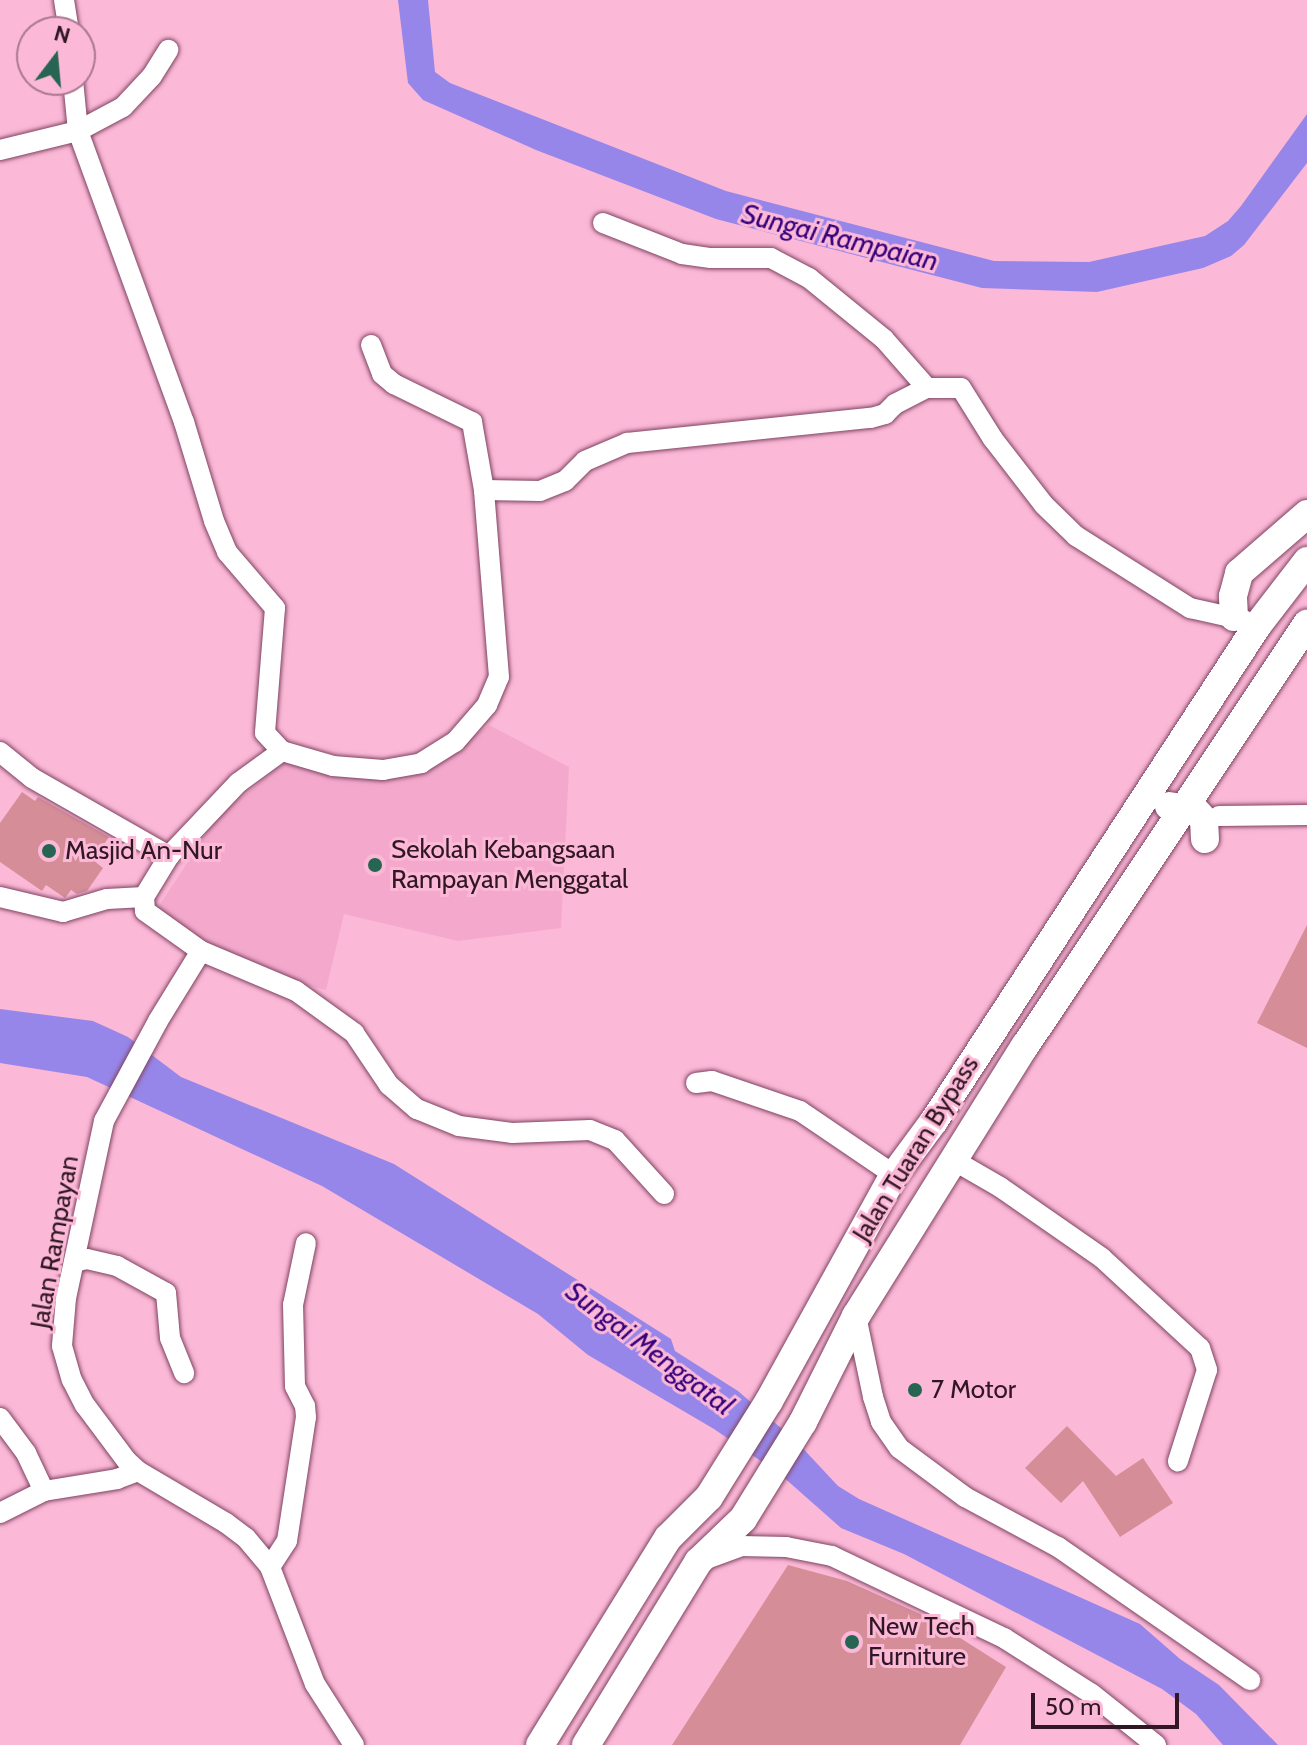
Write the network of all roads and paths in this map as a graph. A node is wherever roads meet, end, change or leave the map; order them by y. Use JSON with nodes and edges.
{"nodes":[{"id":1,"x":168,"y":50,"type":"dead end"},
{"id":2,"x":75,"y":96,"type":"edge"},
{"id":3,"x":78,"y":131,"type":"junction"},
{"id":4,"x":0,"y":150,"type":"edge"},
{"id":5,"x":603,"y":223,"type":"dead end"},
{"id":6,"x":371,"y":345,"type":"dead end"},
{"id":7,"x":927,"y":388,"type":"junction"},
{"id":8,"x":484,"y":490,"type":"junction"},
{"id":9,"x":1307,"y":514,"type":"edge"},
{"id":10,"x":1307,"y":561,"type":"edge"},
{"id":11,"x":1307,"y":600,"type":"edge"},
{"id":12,"x":1245,"y":621,"type":"junction"},
{"id":13,"x":1307,"y":624,"type":"edge"},
{"id":14,"x":282,"y":751,"type":"junction"},
{"id":15,"x":0,"y":752,"type":"edge"},
{"id":16,"x":1184,"y":807,"type":"junction"},
{"id":17,"x":1307,"y":815,"type":"edge"},
{"id":18,"x":1126,"y":827,"type":"junction"},
{"id":19,"x":1212,"y":828,"type":"joint"},
{"id":20,"x":169,"y":856,"type":"junction"},
{"id":21,"x":0,"y":897,"type":"edge"},
{"id":22,"x":144,"y":897,"type":"junction"},
{"id":23,"x":201,"y":951,"type":"junction"},
{"id":24,"x":696,"y":1083,"type":"dead end"},
{"id":25,"x":955,"y":1161,"type":"junction"},
{"id":26,"x":894,"y":1175,"type":"junction"},
{"id":27,"x":664,"y":1194,"type":"dead end"},
{"id":28,"x":306,"y":1243,"type":"dead end"},
{"id":29,"x":74,"y":1262,"type":"junction"},
{"id":30,"x":856,"y":1316,"type":"junction"},
{"id":31,"x":184,"y":1373,"type":"dead end"},
{"id":32,"x":0,"y":1418,"type":"edge"},
{"id":33,"x":1178,"y":1461,"type":"dead end"},
{"id":34,"x":138,"y":1471,"type":"junction"},
{"id":35,"x":44,"y":1491,"type":"junction"},
{"id":36,"x":0,"y":1513,"type":"edge"},
{"id":37,"x":698,"y":1562,"type":"junction"},
{"id":38,"x":270,"y":1567,"type":"junction"},
{"id":39,"x":1250,"y":1680,"type":"dead end"},
{"id":40,"x":354,"y":1745,"type":"edge"},
{"id":41,"x":540,"y":1745,"type":"edge"},
{"id":42,"x":586,"y":1745,"type":"edge"},
{"id":43,"x":1156,"y":1745,"type":"edge"}],
"edges":[{"from":1,"to":3,"type":"street"},
{"from":2,"to":3,"type":"street"},
{"from":3,"to":4,"type":"street"},
{"from":3,"to":14,"type":"street"},
{"from":5,"to":7,"type":"street"},
{"from":6,"to":8,"type":"street"},
{"from":7,"to":8,"type":"street"},
{"from":7,"to":12,"type":"street"},
{"from":8,"to":14,"type":"street"},
{"from":9,"to":12,"type":"highway"},
{"from":10,"to":12,"type":"highway","name":"Jalan Tuaran Bypass"},
{"from":11,"to":12,"type":"highway"},
{"from":12,"to":18,"type":"highway","name":"Jalan Tuaran Bypass"},
{"from":13,"to":16,"type":"highway","name":"Jalan Tuaran Bypass"},
{"from":14,"to":20,"type":"street"},
{"from":15,"to":20,"type":"street"},
{"from":16,"to":18,"type":"highway"},
{"from":16,"to":19,"type":"highway"},
{"from":16,"to":25,"type":"highway","name":"Jalan Tuaran Bypass"},
{"from":17,"to":19,"type":"street"},
{"from":18,"to":26,"type":"highway","name":"Jalan Tuaran Bypass"},
{"from":20,"to":22,"type":"street"},
{"from":21,"to":22,"type":"street"},
{"from":22,"to":23,"type":"street"},
{"from":23,"to":27,"type":"street"},
{"from":23,"to":29,"type":"street","name":"Jalan Rampayan"},
{"from":24,"to":26,"type":"street"},
{"from":25,"to":30,"type":"highway","name":"Jalan Tuaran Bypass"},
{"from":25,"to":33,"type":"street"},
{"from":26,"to":41,"type":"highway","name":"Jalan Tuaran Bypass"},
{"from":28,"to":38,"type":"street"},
{"from":29,"to":31,"type":"street"},
{"from":29,"to":34,"type":"street","name":"Jalan Rampayan"},
{"from":30,"to":37,"type":"highway","name":"Jalan Tuaran Bypass"},
{"from":30,"to":39,"type":"street"},
{"from":32,"to":35,"type":"street"},
{"from":34,"to":35,"type":"street"},
{"from":34,"to":38,"type":"street","name":"Jalan Rampayan"},
{"from":35,"to":36,"type":"street"},
{"from":37,"to":42,"type":"highway","name":"Jalan Tuaran Bypass"},
{"from":37,"to":43,"type":"street"},
{"from":38,"to":40,"type":"street","name":"Jalan Rampayan"}]}
